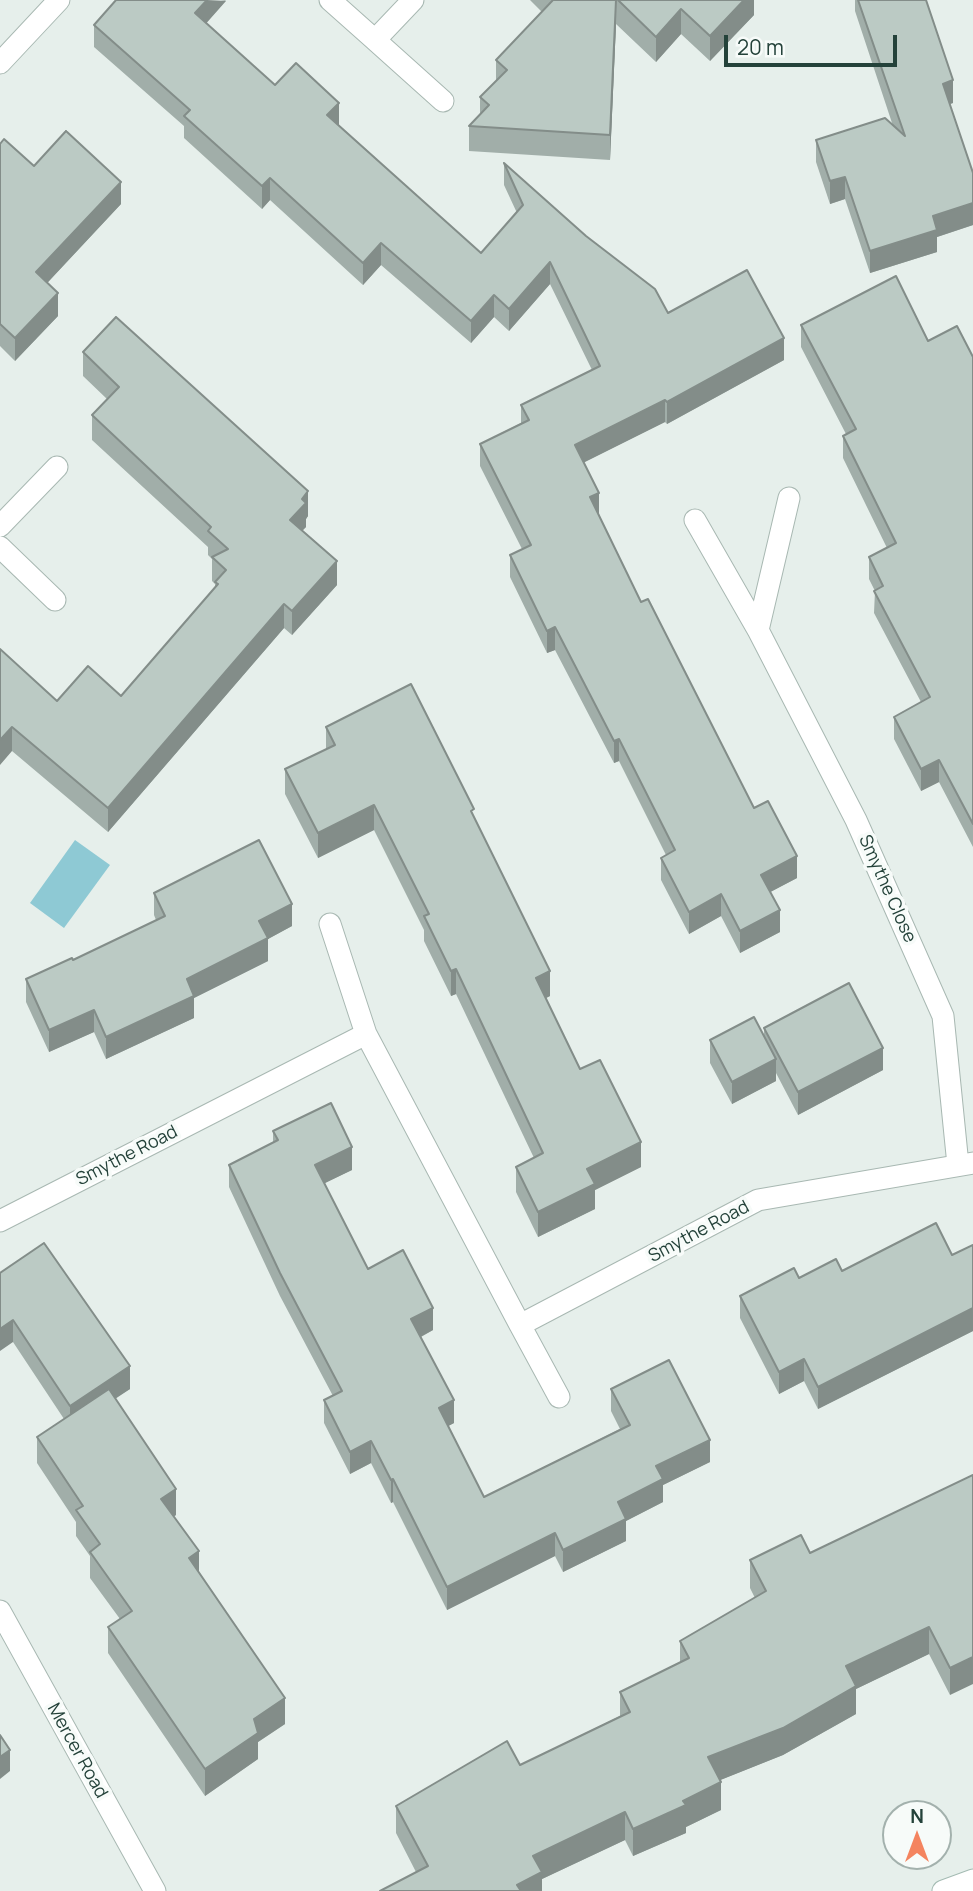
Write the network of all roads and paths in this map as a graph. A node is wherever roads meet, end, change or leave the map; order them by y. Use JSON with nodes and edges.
{"nodes":[{"id":1,"x":59,"y":0,"type":"edge"},
{"id":2,"x":330,"y":0,"type":"edge"},
{"id":3,"x":413,"y":0,"type":"edge"},
{"id":4,"x":375,"y":40,"type":"junction"},
{"id":5,"x":0,"y":63,"type":"edge"},
{"id":6,"x":443,"y":101,"type":"dead end"},
{"id":7,"x":57,"y":467,"type":"dead end"},
{"id":8,"x":789,"y":498,"type":"dead end"},
{"id":9,"x":695,"y":520,"type":"dead end"},
{"id":10,"x":0,"y":526,"type":"edge"},
{"id":11,"x":0,"y":547,"type":"edge"},
{"id":12,"x":55,"y":600,"type":"dead end"},
{"id":13,"x":758,"y":630,"type":"junction"},
{"id":14,"x":330,"y":924,"type":"dead end"},
{"id":15,"x":366,"y":1034,"type":"junction"},
{"id":16,"x":966,"y":1164,"type":"edge"},
{"id":17,"x":0,"y":1220,"type":"edge"},
{"id":18,"x":520,"y":1325,"type":"junction"},
{"id":19,"x":559,"y":1397,"type":"dead end"},
{"id":20,"x":0,"y":1611,"type":"edge"},
{"id":21,"x":973,"y":1880,"type":"edge"},
{"id":22,"x":155,"y":1891,"type":"edge"},
{"id":23,"x":943,"y":1891,"type":"edge"}],
"edges":[{"from":1,"to":5,"type":"street"},
{"from":2,"to":4,"type":"street"},
{"from":3,"to":4,"type":"street"},
{"from":4,"to":6,"type":"street"},
{"from":7,"to":10,"type":"street"},
{"from":8,"to":13,"type":"street"},
{"from":9,"to":13,"type":"street","name":"Smythe Close"},
{"from":11,"to":12,"type":"street"},
{"from":13,"to":16,"type":"street","name":"Smythe Close"},
{"from":14,"to":15,"type":"street"},
{"from":15,"to":17,"type":"street","name":"Smythe Road"},
{"from":15,"to":18,"type":"street"},
{"from":16,"to":18,"type":"street","name":"Smythe Road"},
{"from":18,"to":19,"type":"street"},
{"from":20,"to":22,"type":"street","name":"Mercer Road"},
{"from":21,"to":23,"type":"street"}]}
